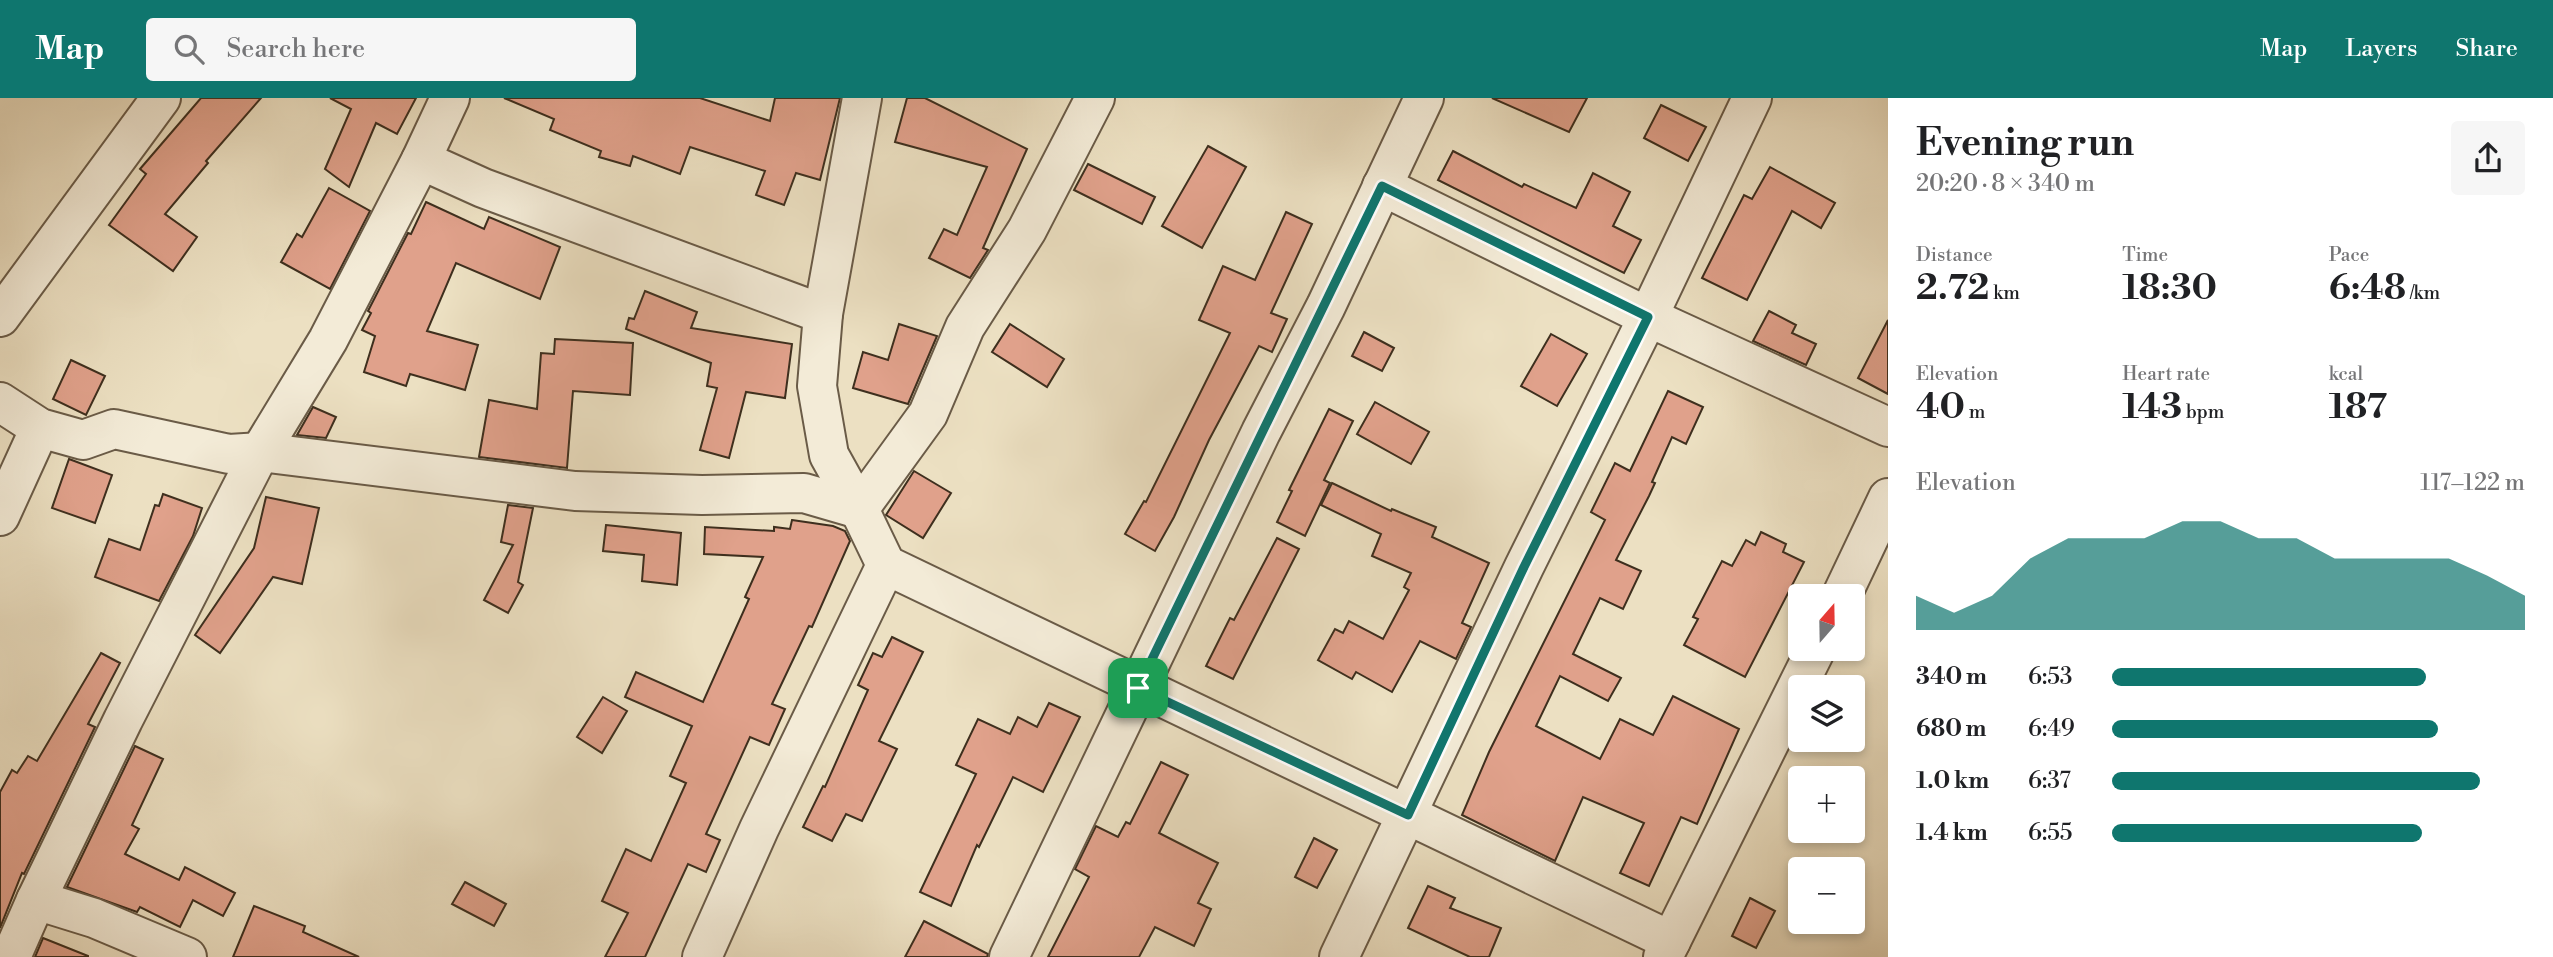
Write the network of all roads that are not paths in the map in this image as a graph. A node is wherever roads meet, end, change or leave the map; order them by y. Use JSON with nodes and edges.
{"nodes":[{"id":1,"x":161,"y":98,"type":"edge"},
{"id":2,"x":450,"y":98,"type":"edge"},
{"id":3,"x":862,"y":98,"type":"edge"},
{"id":4,"x":1095,"y":98,"type":"edge"},
{"id":5,"x":1424,"y":98,"type":"edge"},
{"id":6,"x":1752,"y":98,"type":"edge"},
{"id":7,"x":421,"y":160,"type":"junction"},
{"id":8,"x":1382,"y":186,"type":"junction"},
{"id":9,"x":6,"y":293,"type":"edge"},
{"id":10,"x":823,"y":314,"type":"junction"},
{"id":11,"x":1648,"y":317,"type":"junction"},
{"id":12,"x":0,"y":402,"type":"edge"},
{"id":13,"x":1888,"y":427,"type":"edge"},
{"id":14,"x":40,"y":428,"type":"junction"},
{"id":15,"x":260,"y":452,"type":"junction"},
{"id":16,"x":1888,"y":498,"type":"edge"},
{"id":17,"x":859,"y":509,"type":"junction"},
{"id":18,"x":0,"y":516,"type":"edge"},
{"id":19,"x":886,"y":565,"type":"junction"},
{"id":20,"x":1847,"y":584,"type":"edge"},
{"id":21,"x":1810,"y":662,"type":"edge"},
{"id":22,"x":1138,"y":688,"type":"junction"},
{"id":23,"x":1408,"y":815,"type":"junction"},
{"id":24,"x":36,"y":900,"type":"junction"},
{"id":25,"x":1667,"y":949,"type":"edge"},
{"id":26,"x":11,"y":957,"type":"edge"},
{"id":27,"x":187,"y":957,"type":"edge"},
{"id":28,"x":702,"y":957,"type":"edge"},
{"id":29,"x":1009,"y":957,"type":"edge"},
{"id":30,"x":1339,"y":957,"type":"edge"}],
"edges":[{"from":1,"to":9,"type":"street"},
{"from":2,"to":7,"type":"street"},
{"from":3,"to":10,"type":"street"},
{"from":4,"to":17,"type":"street"},
{"from":5,"to":8,"type":"street"},
{"from":6,"to":11,"type":"street"},
{"from":7,"to":10,"type":"street"},
{"from":7,"to":15,"type":"street"},
{"from":8,"to":11,"type":"street"},
{"from":8,"to":22,"type":"street"},
{"from":10,"to":17,"type":"street"},
{"from":11,"to":13,"type":"street"},
{"from":11,"to":23,"type":"street"},
{"from":12,"to":14,"type":"street"},
{"from":14,"to":15,"type":"street"},
{"from":14,"to":18,"type":"street"},
{"from":15,"to":17,"type":"street"},
{"from":15,"to":24,"type":"street"},
{"from":16,"to":20,"type":"street"},
{"from":17,"to":19,"type":"street"},
{"from":19,"to":22,"type":"street"},
{"from":19,"to":28,"type":"street"},
{"from":21,"to":25,"type":"street"},
{"from":22,"to":23,"type":"street"},
{"from":22,"to":29,"type":"street"},
{"from":23,"to":25,"type":"street"},
{"from":23,"to":30,"type":"street"},
{"from":24,"to":26,"type":"street"},
{"from":24,"to":27,"type":"street"}]}
